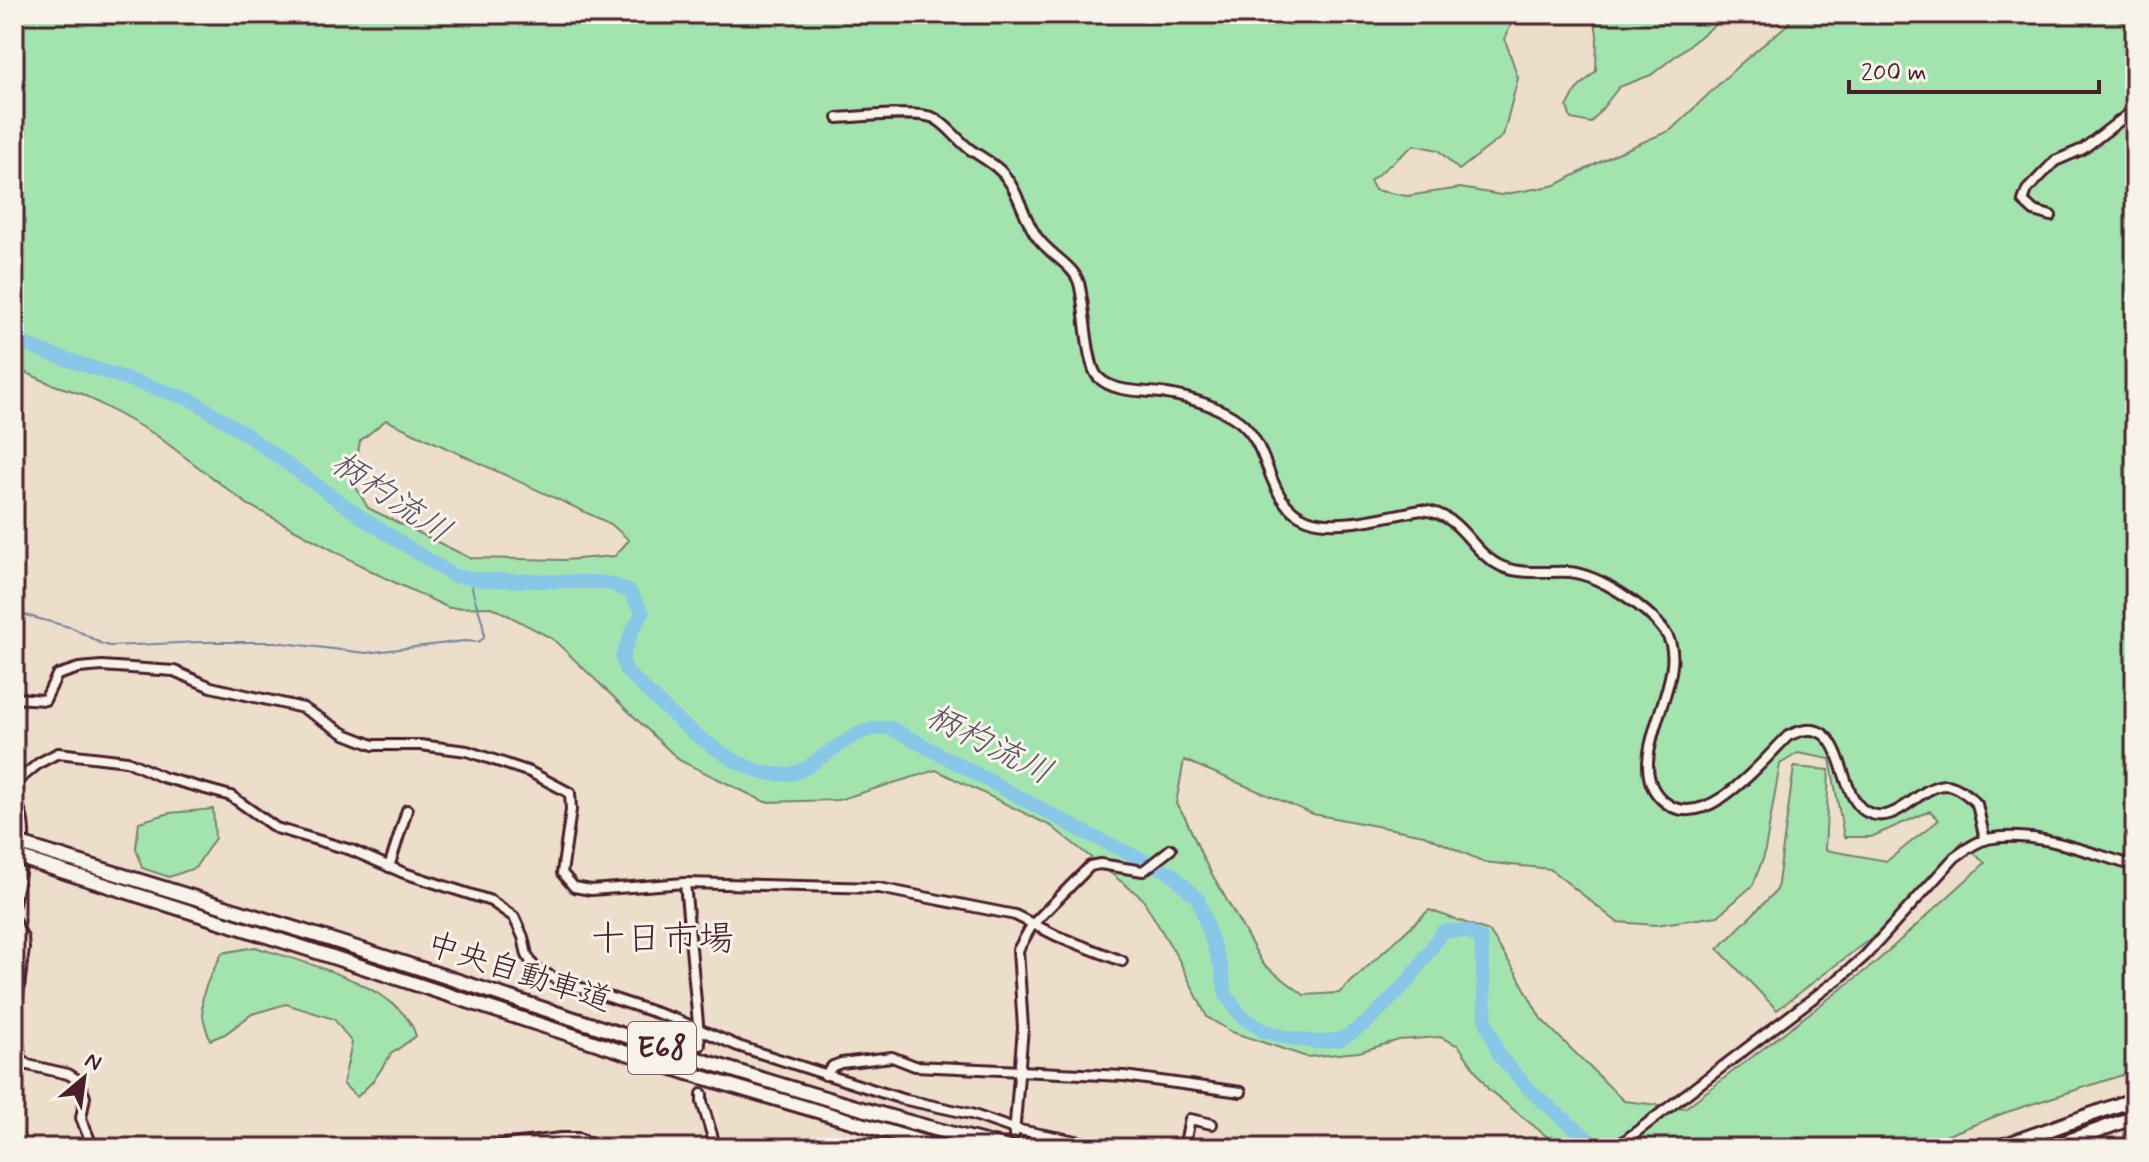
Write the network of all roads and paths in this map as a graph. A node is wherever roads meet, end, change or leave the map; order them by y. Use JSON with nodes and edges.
{"nodes":[{"id":1,"x":2135,"y":109,"type":"edge"},
{"id":2,"x":838,"y":118,"type":"dead end"},
{"id":3,"x":2051,"y":216,"type":"dead end"},
{"id":4,"x":14,"y":698,"type":"edge"},
{"id":5,"x":14,"y":784,"type":"edge"},
{"id":6,"x":14,"y":800,"type":"edge"},
{"id":7,"x":407,"y":810,"type":"dead end"},
{"id":8,"x":1985,"y":840,"type":"junction"},
{"id":9,"x":14,"y":842,"type":"edge"},
{"id":10,"x":1171,"y":849,"type":"dead end"},
{"id":11,"x":14,"y":856,"type":"edge"},
{"id":12,"x":2135,"y":866,"type":"edge"},
{"id":13,"x":389,"y":867,"type":"junction"},
{"id":14,"x":685,"y":883,"type":"junction"},
{"id":15,"x":14,"y":904,"type":"edge"},
{"id":16,"x":14,"y":920,"type":"edge"},
{"id":17,"x":1032,"y":925,"type":"junction"},
{"id":18,"x":1122,"y":961,"type":"dead end"},
{"id":19,"x":697,"y":1028,"type":"junction"},
{"id":20,"x":700,"y":1045,"type":"tunnel mouth"},
{"id":21,"x":17,"y":1056,"type":"edge"},
{"id":22,"x":1021,"y":1069,"type":"junction"},
{"id":23,"x":825,"y":1075,"type":"junction"},
{"id":24,"x":1241,"y":1092,"type":"dead end"},
{"id":25,"x":702,"y":1094,"type":"tunnel mouth"},
{"id":26,"x":2135,"y":1098,"type":"edge"},
{"id":27,"x":2135,"y":1117,"type":"edge"},
{"id":28,"x":1212,"y":1124,"type":"dead end"},
{"id":29,"x":1012,"y":1137,"type":"edge"},
{"id":30,"x":93,"y":1148,"type":"edge"},
{"id":31,"x":426,"y":1148,"type":"edge"},
{"id":32,"x":602,"y":1148,"type":"edge"},
{"id":33,"x":716,"y":1148,"type":"edge"},
{"id":34,"x":943,"y":1148,"type":"edge"},
{"id":35,"x":1113,"y":1148,"type":"edge"},
{"id":36,"x":1184,"y":1148,"type":"edge"},
{"id":37,"x":1615,"y":1148,"type":"edge"},
{"id":38,"x":1997,"y":1148,"type":"edge"},
{"id":39,"x":2049,"y":1148,"type":"edge"}],
"edges":[{"from":1,"to":3,"type":"street"},
{"from":2,"to":8,"type":"street"},
{"from":4,"to":14,"type":"street"},
{"from":5,"to":13,"type":"street"},
{"from":6,"to":15,"type":"street"},
{"from":7,"to":13,"type":"street"},
{"from":8,"to":12,"type":"street"},
{"from":8,"to":37,"type":"street"},
{"from":9,"to":29,"type":"highway","name":"中央自動車道","number":"E68","bridge":true},
{"from":10,"to":17,"type":"street"},
{"from":11,"to":34,"type":"highway","name":"中央自動車道","number":"E68","bridge":true},
{"from":13,"to":19,"type":"street"},
{"from":14,"to":17,"type":"street"},
{"from":14,"to":19,"type":"street"},
{"from":16,"to":21,"type":"street"},
{"from":17,"to":18,"type":"street"},
{"from":17,"to":22,"type":"street"},
{"from":19,"to":20,"type":"street"},
{"from":19,"to":23,"type":"street"},
{"from":21,"to":30,"type":"street"},
{"from":22,"to":23,"type":"street"},
{"from":22,"to":24,"type":"street"},
{"from":22,"to":29,"type":"street"},
{"from":23,"to":29,"type":"street"},
{"from":25,"to":33,"type":"street"},
{"from":26,"to":38,"type":"highway"},
{"from":27,"to":39,"type":"highway"},
{"from":28,"to":36,"type":"street"},
{"from":29,"to":35,"type":"street"},
{"from":31,"to":32,"type":"street"}]}
